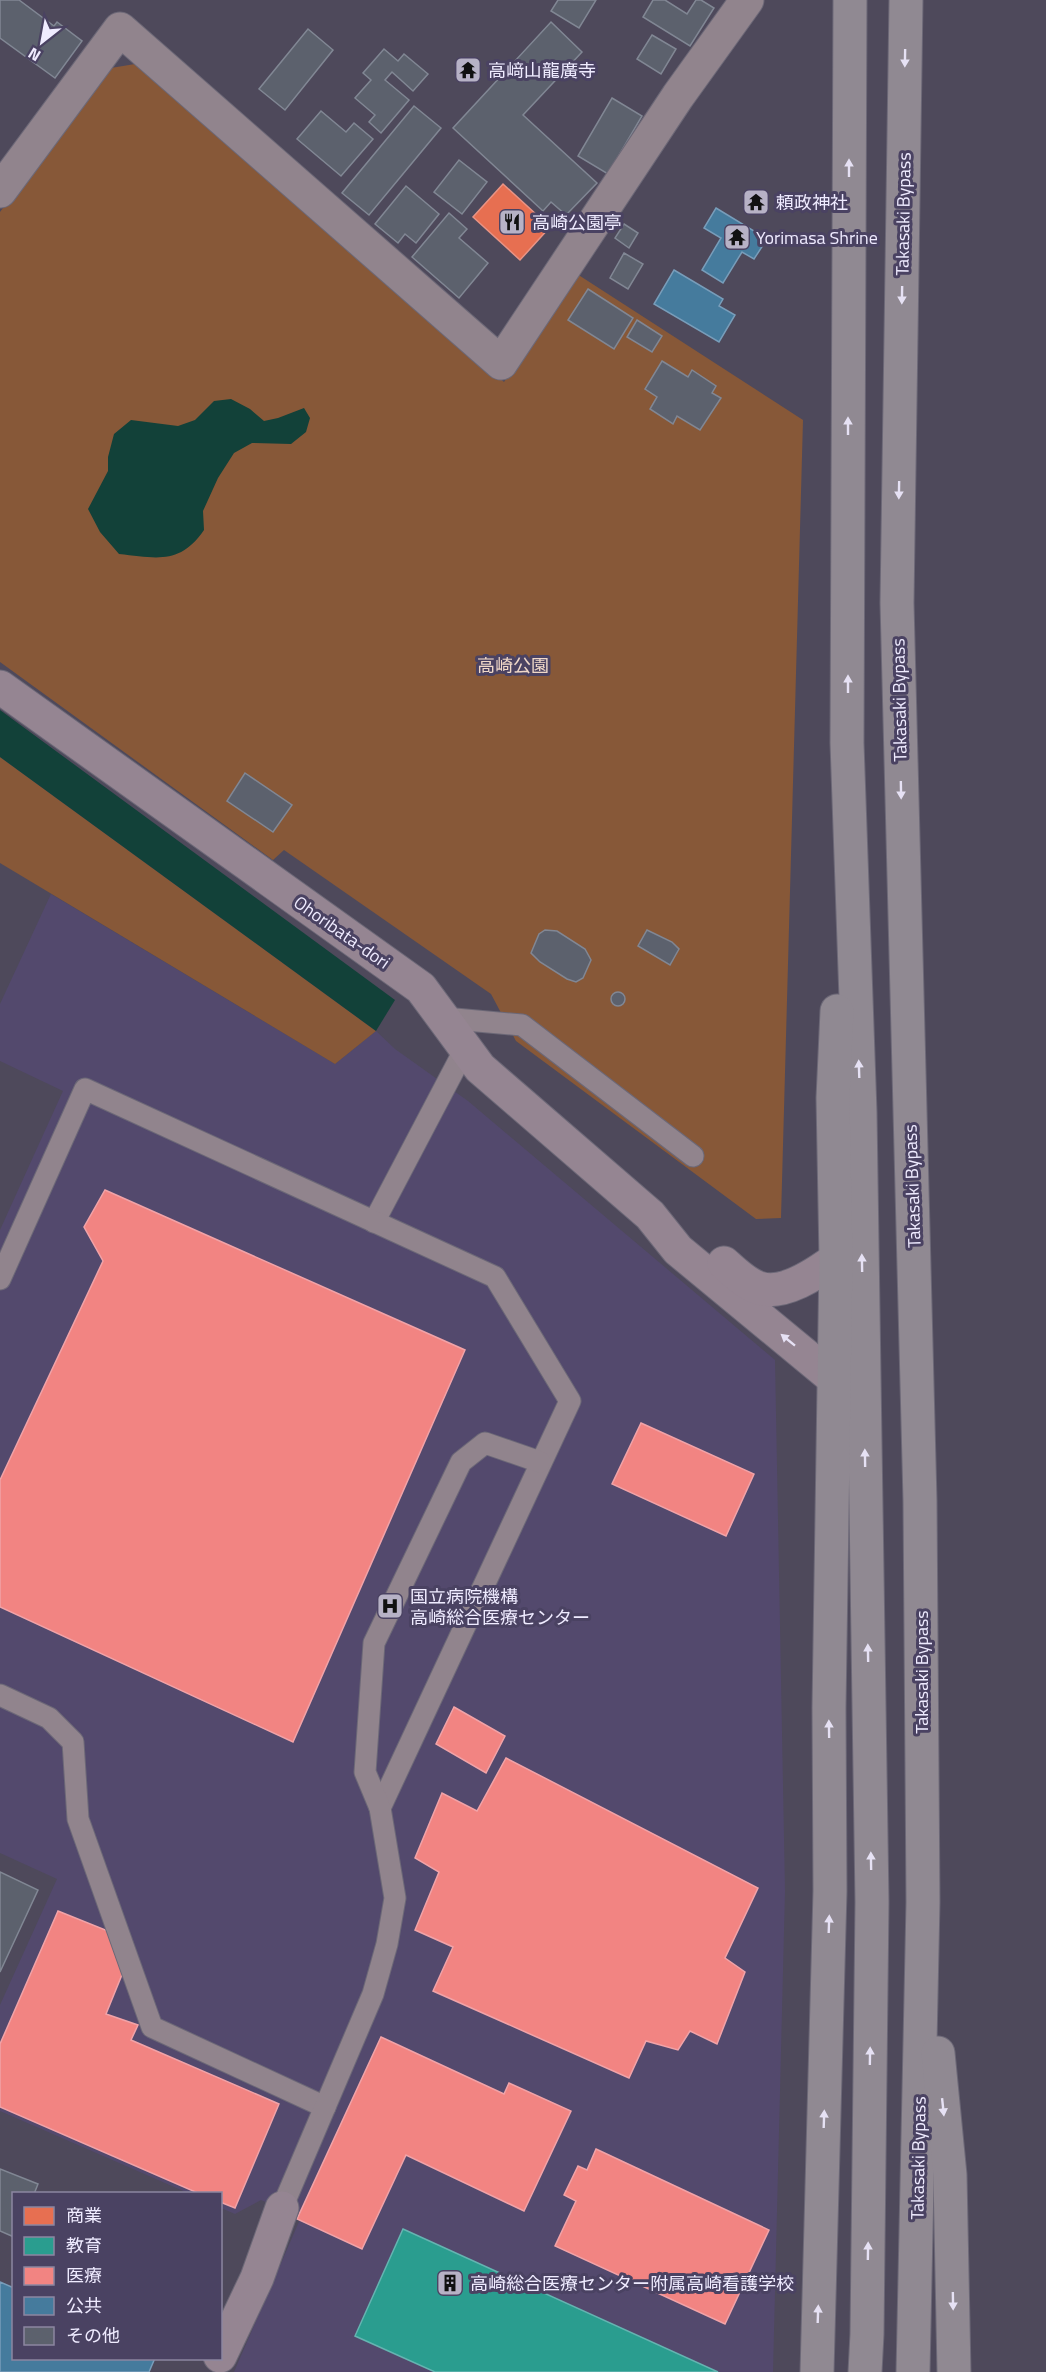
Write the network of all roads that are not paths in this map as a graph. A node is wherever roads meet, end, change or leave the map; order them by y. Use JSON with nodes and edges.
{"nodes":[{"id":1,"x":747,"y":0,"type":"edge"},
{"id":2,"x":850,"y":0,"type":"edge"},
{"id":3,"x":906,"y":0,"type":"edge"},
{"id":4,"x":0,"y":191,"type":"edge"},
{"id":5,"x":0,"y":687,"type":"edge"},
{"id":6,"x":848,"y":743,"type":"junction"},
{"id":7,"x":444,"y":1018,"type":"junction"},
{"id":8,"x":466,"y":1047,"type":"junction"},
{"id":9,"x":693,"y":1156,"type":"dead end"},
{"id":10,"x":651,"y":1215,"type":"junction"},
{"id":11,"x":375,"y":1222,"type":"junction"},
{"id":12,"x":836,"y":1259,"type":"junction"},
{"id":13,"x":0,"y":1279,"type":"edge"},
{"id":14,"x":833,"y":1378,"type":"junction"},
{"id":15,"x":540,"y":1462,"type":"junction"},
{"id":16,"x":0,"y":1695,"type":"edge"},
{"id":17,"x":380,"y":1808,"type":"junction"},
{"id":18,"x":923,"y":1902,"type":"junction"},
{"id":19,"x":325,"y":2107,"type":"junction"},
{"id":20,"x":282,"y":2208,"type":"joint"},
{"id":21,"x":222,"y":2353,"type":"edge"},
{"id":22,"x":817,"y":2372,"type":"edge"},
{"id":23,"x":865,"y":2372,"type":"edge"},
{"id":24,"x":913,"y":2372,"type":"edge"},
{"id":25,"x":954,"y":2372,"type":"edge"}],
"edges":[{"from":1,"to":4,"type":"street"},
{"from":6,"to":2,"type":"highway","one_way":true},
{"from":3,"to":18,"type":"highway","name":"Takasaki Bypass","one_way":true},
{"from":5,"to":7,"type":"street","name":"Ohoribata-dori"},
{"from":6,"to":12,"type":"highway"},
{"from":23,"to":6,"type":"highway","one_way":true},
{"from":7,"to":8,"type":"street","name":"Ohoribata-dori"},
{"from":7,"to":9,"type":"lane"},
{"from":8,"to":10,"type":"street","name":"Ohoribata-dori"},
{"from":8,"to":11,"type":"lane"},
{"from":10,"to":12,"type":"street"},
{"from":14,"to":10,"type":"street","one_way":true},
{"from":11,"to":13,"type":"lane"},
{"from":11,"to":15,"type":"lane"},
{"from":12,"to":14,"type":"highway"},
{"from":22,"to":14,"type":"highway","one_way":true},
{"from":15,"to":17,"type":"lane"},
{"from":15,"to":17,"type":"lane"},
{"from":16,"to":19,"type":"lane"},
{"from":17,"to":19,"type":"lane"},
{"from":18,"to":24,"type":"highway","name":"Takasaki Bypass"},
{"from":18,"to":25,"type":"highway","one_way":true},
{"from":19,"to":20,"type":"lane"},
{"from":20,"to":21,"type":"street"}]}
